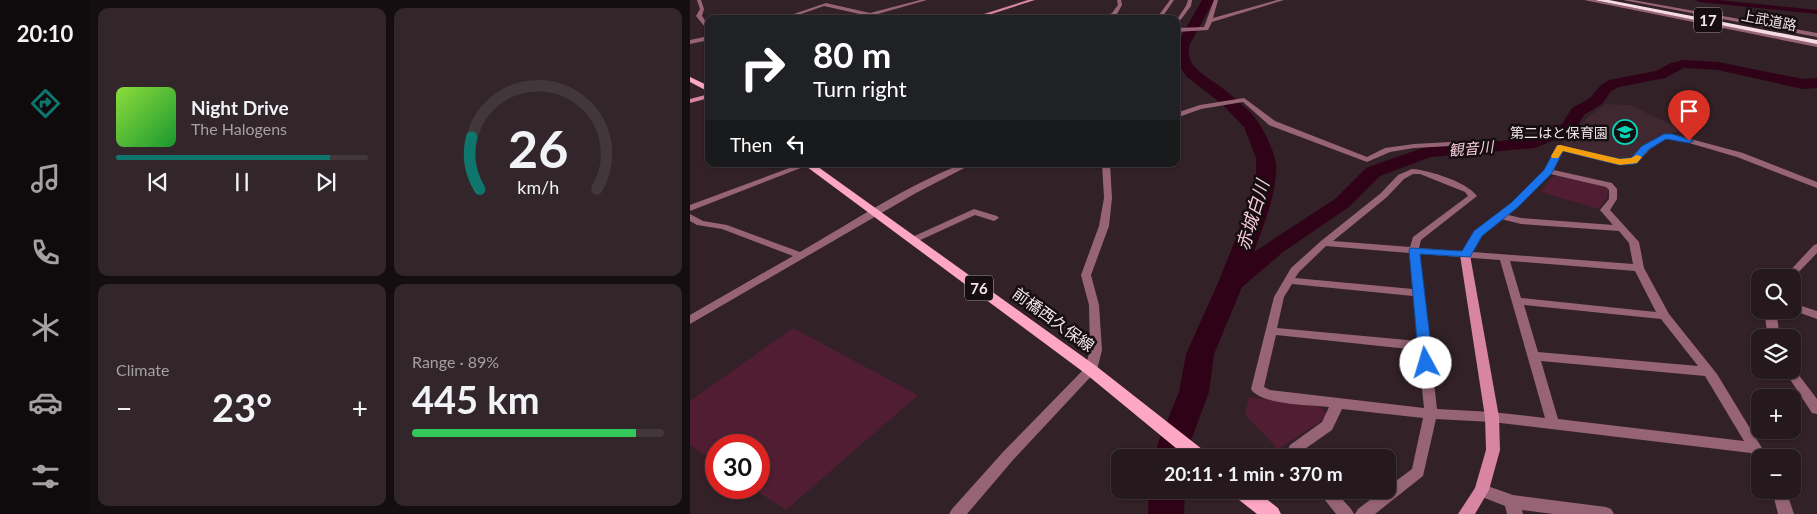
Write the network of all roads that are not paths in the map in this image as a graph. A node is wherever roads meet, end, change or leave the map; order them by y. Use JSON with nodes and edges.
{"nodes":[{"id":1,"x":699,"y":0,"type":"edge"},
{"id":2,"x":925,"y":0,"type":"edge"},
{"id":3,"x":1033,"y":0,"type":"edge"},
{"id":4,"x":1119,"y":0,"type":"edge"},
{"id":5,"x":1172,"y":0,"type":"edge"},
{"id":6,"x":1190,"y":0,"type":"edge"},
{"id":7,"x":1216,"y":0,"type":"edge"},
{"id":8,"x":1282,"y":0,"type":"edge"},
{"id":9,"x":1586,"y":0,"type":"edge"},
{"id":10,"x":1598,"y":0,"type":"edge"},
{"id":11,"x":1614,"y":0,"type":"edge"},
{"id":12,"x":1625,"y":0,"type":"edge"},
{"id":13,"x":871,"y":14,"type":"junction"},
{"id":14,"x":1114,"y":14,"type":"edge"},
{"id":15,"x":794,"y":15,"type":"edge"},
{"id":16,"x":867,"y":15,"type":"edge"},
{"id":17,"x":983,"y":15,"type":"edge"},
{"id":18,"x":1161,"y":15,"type":"edge"},
{"id":19,"x":1180,"y":20,"type":"edge"},
{"id":20,"x":1210,"y":21,"type":"junction"},
{"id":21,"x":705,"y":24,"type":"edge"},
{"id":22,"x":1180,"y":30,"type":"edge"},
{"id":23,"x":1784,"y":33,"type":"junction"},
{"id":24,"x":705,"y":39,"type":"edge"},
{"id":25,"x":1817,"y":40,"type":"edge"},
{"id":26,"x":690,"y":42,"type":"edge"},
{"id":27,"x":1817,"y":51,"type":"edge"},
{"id":28,"x":690,"y":79,"type":"edge"},
{"id":29,"x":705,"y":88,"type":"edge"},
{"id":30,"x":705,"y":97,"type":"edge"},
{"id":31,"x":690,"y":101,"type":"edge"},
{"id":32,"x":1180,"y":115,"type":"edge"},
{"id":33,"x":1487,"y":142,"type":"dead end"},
{"id":34,"x":800,"y":167,"type":"edge"},
{"id":35,"x":812,"y":167,"type":"edge"},
{"id":36,"x":961,"y":167,"type":"edge"},
{"id":37,"x":1106,"y":167,"type":"edge"},
{"id":38,"x":1548,"y":171,"type":"junction"},
{"id":39,"x":1817,"y":185,"type":"edge"},
{"id":40,"x":690,"y":208,"type":"edge"},
{"id":41,"x":876,"y":213,"type":"junction"},
{"id":42,"x":1500,"y":216,"type":"junction"},
{"id":43,"x":690,"y":218,"type":"edge"},
{"id":44,"x":994,"y":218,"type":"dead end"},
{"id":45,"x":1621,"y":228,"type":"junction"},
{"id":46,"x":913,"y":240,"type":"junction"},
{"id":47,"x":1324,"y":243,"type":"junction"},
{"id":48,"x":1817,"y":247,"type":"edge"},
{"id":49,"x":1414,"y":250,"type":"junction"},
{"id":50,"x":1466,"y":255,"type":"junction"},
{"id":51,"x":802,"y":256,"type":"junction"},
{"id":52,"x":1504,"y":257,"type":"junction"},
{"id":53,"x":1639,"y":268,"type":"junction"},
{"id":54,"x":1796,"y":269,"type":"edge"},
{"id":55,"x":1288,"y":281,"type":"junction"},
{"id":56,"x":1419,"y":293,"type":"junction"},
{"id":57,"x":1517,"y":301,"type":"junction"},
{"id":58,"x":1801,"y":309,"type":"edge"},
{"id":59,"x":1817,"y":315,"type":"edge"},
{"id":60,"x":1664,"y":316,"type":"junction"},
{"id":61,"x":690,"y":320,"type":"edge"},
{"id":62,"x":1271,"y":331,"type":"junction"},
{"id":63,"x":1424,"y":346,"type":"junction"},
{"id":64,"x":1533,"y":356,"type":"junction"},
{"id":65,"x":1091,"y":370,"type":"junction"},
{"id":66,"x":1709,"y":372,"type":"junction"},
{"id":67,"x":1796,"y":379,"type":"edge"},
{"id":68,"x":1338,"y":403,"type":"junction"},
{"id":69,"x":1817,"y":409,"type":"edge"},
{"id":70,"x":1431,"y":414,"type":"junction"},
{"id":71,"x":1492,"y":417,"type":"junction"},
{"id":72,"x":1553,"y":424,"type":"junction"},
{"id":73,"x":1190,"y":449,"type":"edge"},
{"id":74,"x":1295,"y":449,"type":"edge"},
{"id":75,"x":1757,"y":449,"type":"edge"},
{"id":76,"x":1751,"y":452,"type":"edge"},
{"id":77,"x":1482,"y":490,"type":"junction"},
{"id":78,"x":1253,"y":499,"type":"edge"},
{"id":79,"x":1332,"y":499,"type":"edge"},
{"id":80,"x":1782,"y":499,"type":"edge"},
{"id":81,"x":1514,"y":508,"type":"edge"},
{"id":82,"x":1568,"y":512,"type":"edge"},
{"id":83,"x":957,"y":514,"type":"edge"},
{"id":84,"x":1272,"y":514,"type":"edge"},
{"id":85,"x":1346,"y":514,"type":"edge"},
{"id":86,"x":1363,"y":514,"type":"edge"},
{"id":87,"x":1466,"y":514,"type":"edge"},
{"id":88,"x":1606,"y":514,"type":"edge"},
{"id":89,"x":1786,"y":514,"type":"edge"}],
"edges":[{"from":1,"to":21,"type":"street"},
{"from":2,"to":13,"type":"street"},
{"from":3,"to":17,"type":"street"},
{"from":4,"to":14,"type":"street"},
{"from":5,"to":18,"type":"street"},
{"from":6,"to":19,"type":"street"},
{"from":7,"to":20,"type":"street"},
{"from":8,"to":20,"type":"street"},
{"from":9,"to":23,"type":"street"},
{"from":10,"to":25,"type":"highway","name":"上武道路","number":"17"},
{"from":11,"to":25,"type":"highway","name":"上武道路","number":"17"},
{"from":12,"to":23,"type":"street"},
{"from":13,"to":15,"type":"street"},
{"from":13,"to":16,"type":"street"},
{"from":20,"to":22,"type":"street"},
{"from":23,"to":25,"type":"street"},
{"from":23,"to":25,"type":"street"},
{"from":23,"to":27,"type":"street"},
{"from":24,"to":26,"type":"street"},
{"from":28,"to":29,"type":"main road"},
{"from":30,"to":31,"type":"street"},
{"from":32,"to":33,"type":"street"},
{"from":34,"to":40,"type":"street"},
{"from":35,"to":41,"type":"main road","name":"前橋西久保線","number":"76"},
{"from":36,"to":41,"type":"street"},
{"from":37,"to":65,"type":"street"},
{"from":38,"to":39,"type":"street"},
{"from":38,"to":42,"type":"street"},
{"from":38,"to":45,"type":"street"},
{"from":41,"to":46,"type":"main road","name":"前橋西久保線","number":"76"},
{"from":41,"to":51,"type":"street"},
{"from":42,"to":45,"type":"street"},
{"from":42,"to":50,"type":"street"},
{"from":43,"to":51,"type":"street"},
{"from":44,"to":46,"type":"street"},
{"from":45,"to":53,"type":"street"},
{"from":46,"to":65,"type":"main road","name":"前橋西久保線","number":"76"},
{"from":47,"to":49,"type":"street"},
{"from":47,"to":49,"type":"street"},
{"from":47,"to":55,"type":"street"},
{"from":48,"to":54,"type":"street"},
{"from":49,"to":50,"type":"street"},
{"from":49,"to":56,"type":"street"},
{"from":50,"to":52,"type":"street"},
{"from":50,"to":71,"type":"street"},
{"from":51,"to":61,"type":"street"},
{"from":52,"to":53,"type":"street"},
{"from":52,"to":57,"type":"street"},
{"from":53,"to":60,"type":"street"},
{"from":55,"to":56,"type":"street"},
{"from":55,"to":62,"type":"street"},
{"from":56,"to":63,"type":"street"},
{"from":57,"to":60,"type":"street"},
{"from":57,"to":64,"type":"street"},
{"from":58,"to":59,"type":"street"},
{"from":60,"to":66,"type":"street"},
{"from":62,"to":63,"type":"street"},
{"from":62,"to":68,"type":"street"},
{"from":63,"to":70,"type":"street"},
{"from":64,"to":66,"type":"street"},
{"from":64,"to":72,"type":"street"},
{"from":65,"to":73,"type":"main road","name":"前橋西久保線","number":"76"},
{"from":65,"to":83,"type":"street"},
{"from":66,"to":75,"type":"street"},
{"from":67,"to":69,"type":"street"},
{"from":68,"to":70,"type":"street"},
{"from":68,"to":74,"type":"street"},
{"from":70,"to":71,"type":"street"},
{"from":70,"to":86,"type":"street"},
{"from":71,"to":72,"type":"street"},
{"from":71,"to":77,"type":"street"},
{"from":72,"to":76,"type":"street"},
{"from":77,"to":81,"type":"street"},
{"from":77,"to":87,"type":"street"},
{"from":78,"to":84,"type":"main road"},
{"from":79,"to":85,"type":"street"},
{"from":80,"to":89,"type":"street"},
{"from":81,"to":82,"type":"street"},
{"from":82,"to":88,"type":"street"}]}
